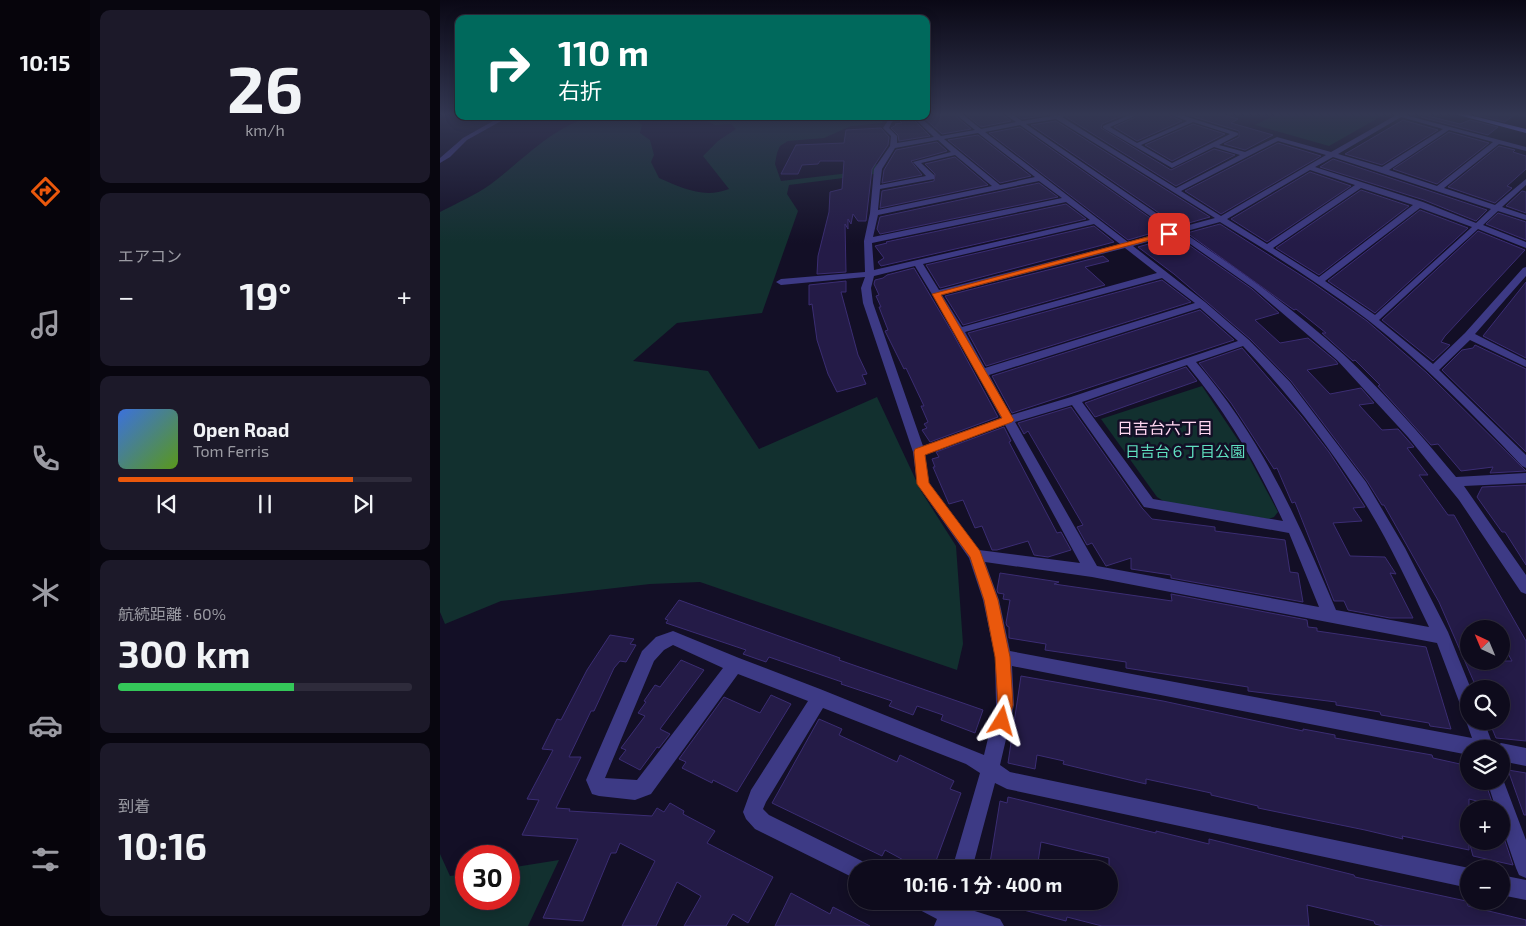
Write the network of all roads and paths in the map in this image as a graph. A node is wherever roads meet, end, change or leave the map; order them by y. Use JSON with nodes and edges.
{"nodes":[{"id":1,"x":886,"y":156,"type":"edge"},
{"id":2,"x":942,"y":156,"type":"edge"},
{"id":3,"x":960,"y":156,"type":"edge"},
{"id":4,"x":1013,"y":156,"type":"edge"},
{"id":5,"x":1069,"y":156,"type":"edge"},
{"id":6,"x":1122,"y":156,"type":"edge"},
{"id":7,"x":1156,"y":156,"type":"edge"},
{"id":8,"x":1191,"y":156,"type":"edge"},
{"id":9,"x":1245,"y":156,"type":"edge"},
{"id":10,"x":1330,"y":156,"type":"edge"},
{"id":11,"x":1336,"y":156,"type":"edge"},
{"id":12,"x":1404,"y":156,"type":"edge"},
{"id":13,"x":1480,"y":156,"type":"edge"},
{"id":14,"x":1310,"y":168,"type":"junction"},
{"id":15,"x":1383,"y":170,"type":"junction"},
{"id":16,"x":1042,"y":178,"type":"junction"},
{"id":17,"x":1526,"y":181,"type":"edge"},
{"id":18,"x":1362,"y":184,"type":"junction"},
{"id":19,"x":998,"y":187,"type":"junction"},
{"id":20,"x":876,"y":188,"type":"junction"},
{"id":21,"x":1439,"y":188,"type":"junction"},
{"id":22,"x":1177,"y":190,"type":"junction"},
{"id":23,"x":1069,"y":199,"type":"junction"},
{"id":24,"x":1420,"y":204,"type":"junction"},
{"id":25,"x":1497,"y":208,"type":"junction"},
{"id":26,"x":874,"y":213,"type":"junction"},
{"id":27,"x":1526,"y":218,"type":"edge"},
{"id":28,"x":1221,"y":219,"type":"junction"},
{"id":29,"x":1097,"y":221,"type":"junction"},
{"id":30,"x":1477,"y":226,"type":"junction"},
{"id":31,"x":1177,"y":232,"type":"junction"},
{"id":32,"x":868,"y":242,"type":"junction"},
{"id":33,"x":1127,"y":245,"type":"junction"},
{"id":34,"x":1526,"y":245,"type":"edge"},
{"id":35,"x":1267,"y":248,"type":"junction"},
{"id":36,"x":918,"y":264,"type":"junction"},
{"id":37,"x":1526,"y":270,"type":"edge"},
{"id":38,"x":870,"y":274,"type":"junction"},
{"id":39,"x":1165,"y":274,"type":"junction"},
{"id":40,"x":781,"y":282,"type":"dead end"},
{"id":41,"x":1318,"y":282,"type":"junction"},
{"id":42,"x":936,"y":294,"type":"junction"},
{"id":43,"x":1202,"y":304,"type":"junction"},
{"id":44,"x":1372,"y":319,"type":"junction"},
{"id":45,"x":958,"y":331,"type":"junction"},
{"id":46,"x":1469,"y":335,"type":"junction"},
{"id":47,"x":1245,"y":342,"type":"junction"},
{"id":48,"x":1188,"y":360,"type":"junction"},
{"id":49,"x":1526,"y":364,"type":"edge"},
{"id":50,"x":1432,"y":371,"type":"junction"},
{"id":51,"x":982,"y":373,"type":"junction"},
{"id":52,"x":1075,"y":400,"type":"junction"},
{"id":53,"x":1008,"y":420,"type":"junction"},
{"id":54,"x":919,"y":452,"type":"junction"},
{"id":55,"x":1526,"y":463,"type":"edge"},
{"id":56,"x":1526,"y":478,"type":"edge"},
{"id":57,"x":1452,"y":482,"type":"junction"},
{"id":58,"x":1295,"y":529,"type":"junction"},
{"id":59,"x":975,"y":555,"type":"junction"},
{"id":60,"x":1092,"y":572,"type":"junction"},
{"id":61,"x":1526,"y":587,"type":"edge"},
{"id":62,"x":1331,"y":616,"type":"junction"},
{"id":63,"x":1442,"y":636,"type":"junction"},
{"id":64,"x":1003,"y":657,"type":"junction"},
{"id":65,"x":735,"y":665,"type":"junction"},
{"id":66,"x":1460,"y":683,"type":"edge"},
{"id":67,"x":820,"y":697,"type":"junction"},
{"id":68,"x":1460,"y":744,"type":"edge"},
{"id":69,"x":1510,"y":754,"type":"edge"},
{"id":70,"x":1526,"y":757,"type":"edge"},
{"id":71,"x":990,"y":769,"type":"junction"},
{"id":72,"x":1499,"y":790,"type":"edge"},
{"id":73,"x":965,"y":860,"type":"edge"},
{"id":74,"x":848,"y":865,"type":"edge"},
{"id":75,"x":1526,"y":868,"type":"edge"},
{"id":76,"x":1460,"y":876,"type":"edge"},
{"id":77,"x":1510,"y":887,"type":"edge"},
{"id":78,"x":1526,"y":890,"type":"edge"},
{"id":79,"x":949,"y":914,"type":"edge"},
{"id":80,"x":993,"y":926,"type":"edge"}],
"edges":[{"from":1,"to":20,"type":"street"},
{"from":2,"to":20,"type":"street"},
{"from":3,"to":19,"type":"street"},
{"from":4,"to":16,"type":"street"},
{"from":5,"to":31,"type":"street"},
{"from":6,"to":22,"type":"street"},
{"from":7,"to":8,"type":"street"},
{"from":9,"to":22,"type":"street"},
{"from":10,"to":14,"type":"street"},
{"from":11,"to":15,"type":"street"},
{"from":12,"to":15,"type":"street"},
{"from":13,"to":21,"type":"street"},
{"from":14,"to":18,"type":"street"},
{"from":14,"to":28,"type":"street"},
{"from":15,"to":21,"type":"street"},
{"from":16,"to":19,"type":"street"},
{"from":16,"to":23,"type":"street"},
{"from":17,"to":25,"type":"street"},
{"from":18,"to":24,"type":"street"},
{"from":18,"to":35,"type":"street"},
{"from":19,"to":26,"type":"street"},
{"from":20,"to":26,"type":"street"},
{"from":21,"to":25,"type":"street"},
{"from":22,"to":28,"type":"street"},
{"from":23,"to":29,"type":"street"},
{"from":23,"to":32,"type":"street"},
{"from":24,"to":30,"type":"street"},
{"from":24,"to":41,"type":"street"},
{"from":25,"to":27,"type":"street"},
{"from":25,"to":30,"type":"street"},
{"from":26,"to":32,"type":"street"},
{"from":28,"to":31,"type":"street"},
{"from":28,"to":35,"type":"street"},
{"from":29,"to":33,"type":"street"},
{"from":29,"to":36,"type":"street"},
{"from":30,"to":34,"type":"street"},
{"from":30,"to":44,"type":"street"},
{"from":31,"to":33,"type":"street"},
{"from":31,"to":57,"type":"street"},
{"from":32,"to":38,"type":"street"},
{"from":33,"to":39,"type":"street"},
{"from":33,"to":42,"type":"street"},
{"from":35,"to":41,"type":"street"},
{"from":36,"to":38,"type":"street"},
{"from":36,"to":42,"type":"street"},
{"from":37,"to":46,"type":"street"},
{"from":38,"to":40,"type":"street"},
{"from":38,"to":54,"type":"street"},
{"from":39,"to":43,"type":"street"},
{"from":39,"to":45,"type":"street"},
{"from":41,"to":44,"type":"street"},
{"from":42,"to":45,"type":"street"},
{"from":43,"to":47,"type":"street"},
{"from":43,"to":51,"type":"street"},
{"from":44,"to":50,"type":"street"},
{"from":45,"to":51,"type":"street"},
{"from":46,"to":49,"type":"street"},
{"from":46,"to":50,"type":"street"},
{"from":47,"to":48,"type":"street"},
{"from":47,"to":63,"type":"street"},
{"from":48,"to":52,"type":"street"},
{"from":48,"to":58,"type":"street"},
{"from":50,"to":55,"type":"street"},
{"from":51,"to":53,"type":"street"},
{"from":52,"to":53,"type":"street"},
{"from":52,"to":58,"type":"street"},
{"from":53,"to":54,"type":"street"},
{"from":53,"to":60,"type":"street"},
{"from":54,"to":59,"type":"street"},
{"from":56,"to":57,"type":"street"},
{"from":57,"to":61,"type":"street"},
{"from":58,"to":62,"type":"street"},
{"from":59,"to":60,"type":"street"},
{"from":59,"to":64,"type":"street"},
{"from":60,"to":62,"type":"street"},
{"from":62,"to":63,"type":"street"},
{"from":63,"to":66,"type":"street"},
{"from":64,"to":68,"type":"street"},
{"from":64,"to":71,"type":"street"},
{"from":65,"to":65,"type":"street"},
{"from":65,"to":67,"type":"street"},
{"from":67,"to":71,"type":"street"},
{"from":67,"to":74,"type":"street"},
{"from":69,"to":70,"type":"street"},
{"from":71,"to":73,"type":"street"},
{"from":71,"to":76,"type":"street"},
{"from":72,"to":75,"type":"street"},
{"from":77,"to":78,"type":"street"},
{"from":79,"to":80,"type":"street"}]}
